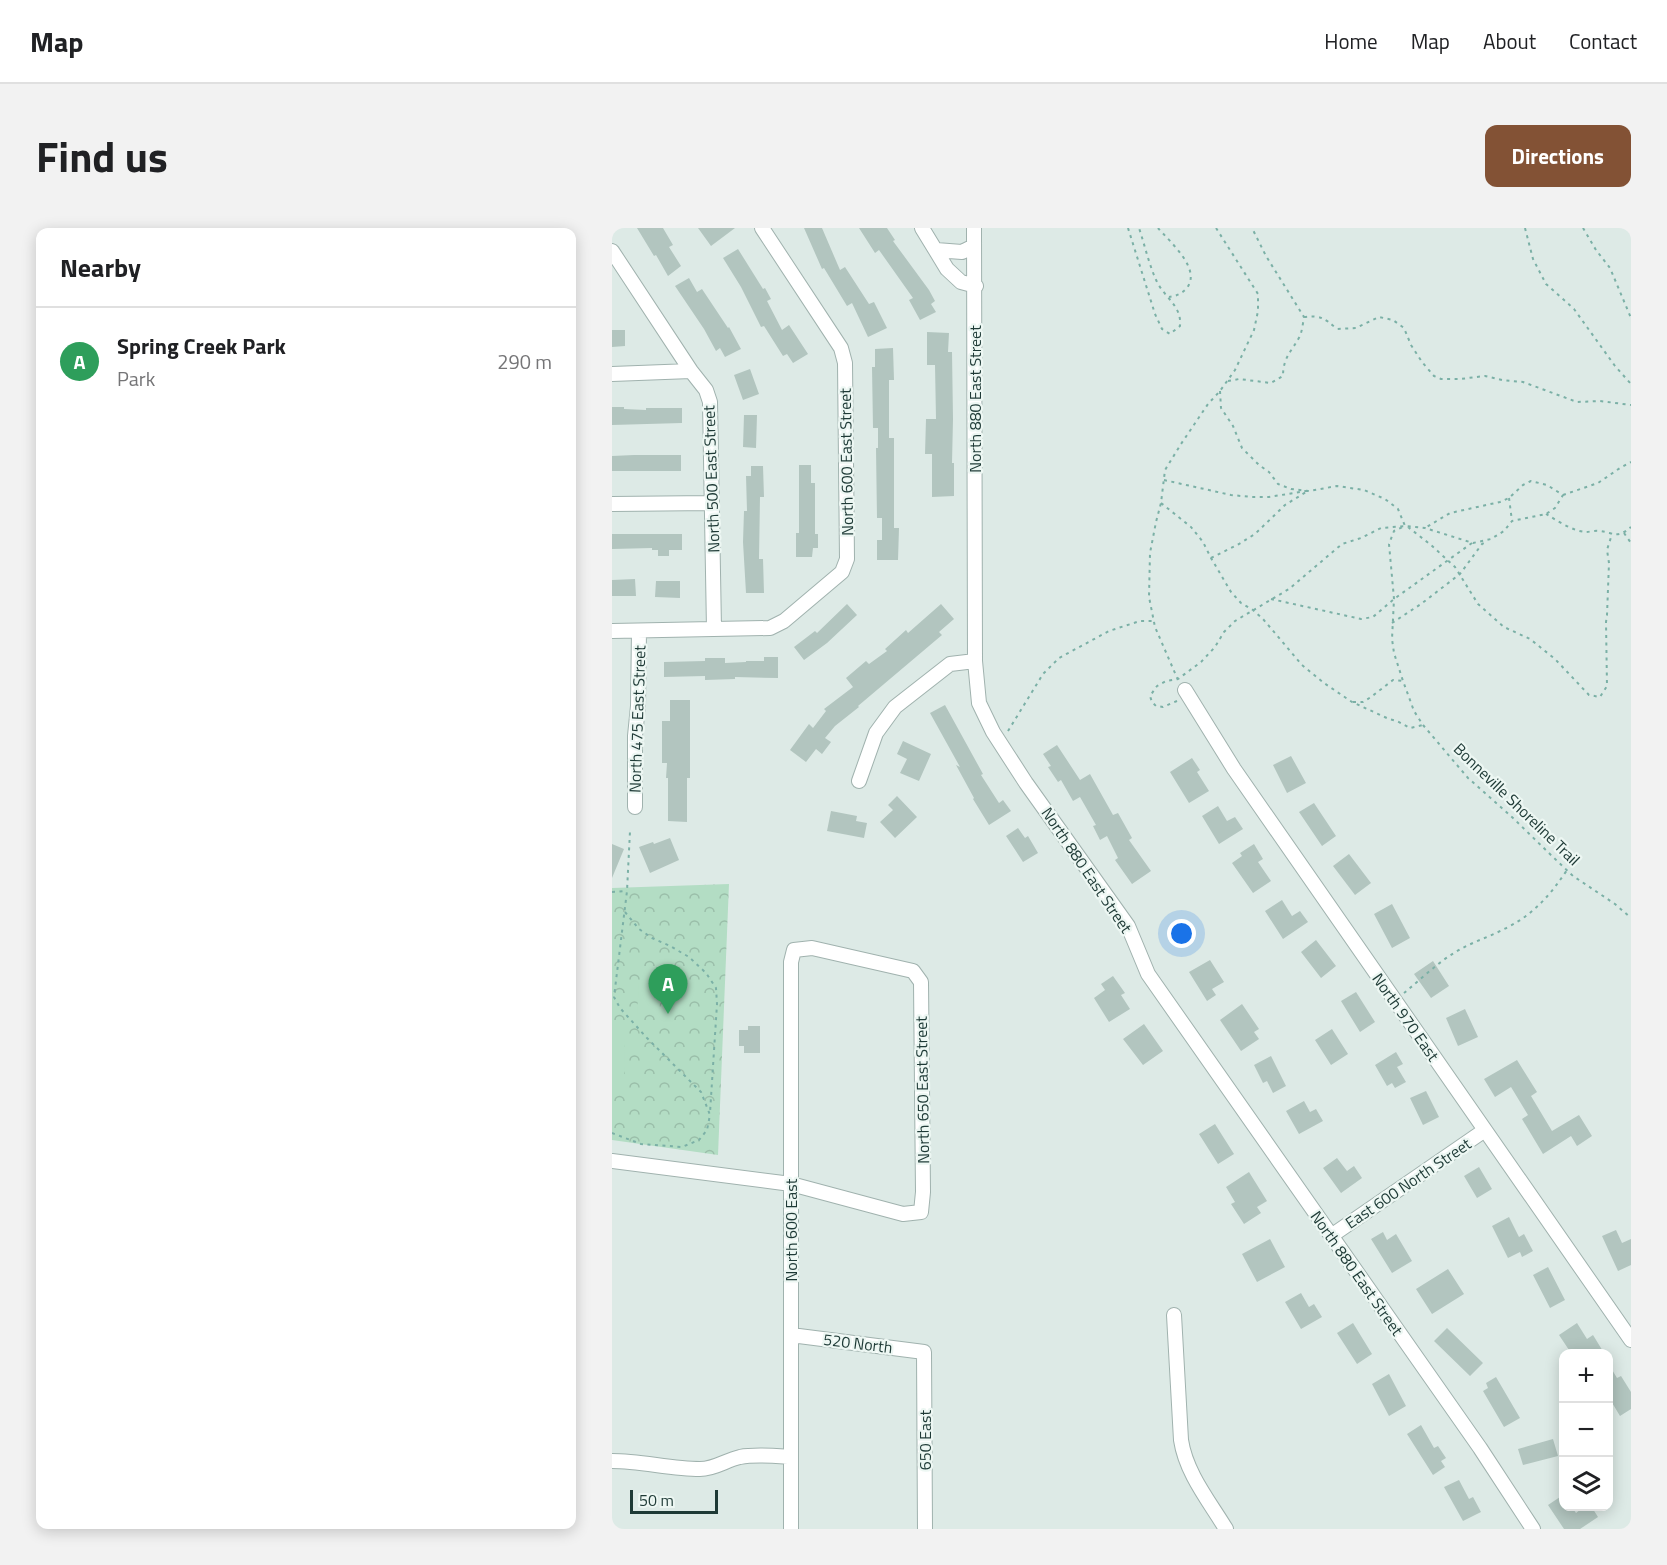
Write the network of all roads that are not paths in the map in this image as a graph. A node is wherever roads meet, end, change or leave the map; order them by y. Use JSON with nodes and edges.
{"nodes":[{"id":1,"x":762,"y":228,"type":"edge"},
{"id":2,"x":922,"y":228,"type":"edge"},
{"id":3,"x":974,"y":228,"type":"edge"},
{"id":4,"x":974,"y":246,"type":"junction"},
{"id":5,"x":936,"y":250,"type":"junction"},
{"id":6,"x":612,"y":251,"type":"edge"},
{"id":7,"x":976,"y":286,"type":"junction"},
{"id":8,"x":691,"y":371,"type":"junction"},
{"id":9,"x":612,"y":374,"type":"edge"},
{"id":10,"x":712,"y":503,"type":"junction"},
{"id":11,"x":612,"y":504,"type":"edge"},
{"id":12,"x":714,"y":628,"type":"junction"},
{"id":13,"x":612,"y":631,"type":"edge"},
{"id":14,"x":639,"y":631,"type":"junction"},
{"id":15,"x":975,"y":661,"type":"junction"},
{"id":16,"x":1183,"y":688,"type":"road end"},
{"id":17,"x":859,"y":781,"type":"dead end"},
{"id":18,"x":635,"y":807,"type":"dead end"},
{"id":19,"x":913,"y":971,"type":"joint"},
{"id":20,"x":1485,"y":1131,"type":"junction"},
{"id":21,"x":612,"y":1161,"type":"edge"},
{"id":22,"x":791,"y":1184,"type":"junction"},
{"id":23,"x":1331,"y":1236,"type":"junction"},
{"id":24,"x":1174,"y":1315,"type":"dead end"},
{"id":25,"x":791,"y":1335,"type":"junction"},
{"id":26,"x":1631,"y":1340,"type":"edge"},
{"id":27,"x":924,"y":1352,"type":"joint"},
{"id":28,"x":791,"y":1457,"type":"junction"},
{"id":29,"x":612,"y":1461,"type":"edge"},
{"id":30,"x":792,"y":1529,"type":"edge"},
{"id":31,"x":925,"y":1529,"type":"edge"},
{"id":32,"x":1226,"y":1529,"type":"edge"},
{"id":33,"x":1533,"y":1529,"type":"edge"}],
"edges":[{"from":1,"to":12,"type":"street","name":"North 600 East Street"},
{"from":2,"to":5,"type":"street"},
{"from":3,"to":4,"type":"street","name":"North 880 East Street"},
{"from":4,"to":5,"type":"street"},
{"from":4,"to":7,"type":"street","name":"North 880 East Street"},
{"from":5,"to":7,"type":"street"},
{"from":6,"to":8,"type":"street","name":"North 500 East Street"},
{"from":7,"to":15,"type":"street","name":"North 880 East Street"},
{"from":8,"to":9,"type":"street"},
{"from":8,"to":10,"type":"street","name":"North 500 East Street"},
{"from":10,"to":11,"type":"street"},
{"from":10,"to":12,"type":"street","name":"North 500 East Street"},
{"from":12,"to":14,"type":"street","name":"North 600 East Street"},
{"from":13,"to":14,"type":"street","name":"North 600 East Street"},
{"from":14,"to":18,"type":"street","name":"North 475 East Street"},
{"from":15,"to":17,"type":"street"},
{"from":15,"to":23,"type":"street","name":"North 880 East Street"},
{"from":16,"to":20,"type":"street","name":"North 970 East"},
{"from":19,"to":22,"type":"street","name":"North 600 East"},
{"from":19,"to":22,"type":"street","name":"North 650 East Street"},
{"from":20,"to":23,"type":"street","name":"East 600 North Street"},
{"from":20,"to":26,"type":"street","name":"North 970 East"},
{"from":21,"to":22,"type":"street"},
{"from":22,"to":25,"type":"street","name":"North 600 East"},
{"from":23,"to":33,"type":"street","name":"North 880 East Street"},
{"from":24,"to":32,"type":"street"},
{"from":25,"to":27,"type":"street","name":"520 North"},
{"from":25,"to":28,"type":"street","name":"North 600 East"},
{"from":27,"to":31,"type":"street","name":"650 East"},
{"from":28,"to":29,"type":"street"},
{"from":28,"to":30,"type":"street","name":"North 600 East"}]}
